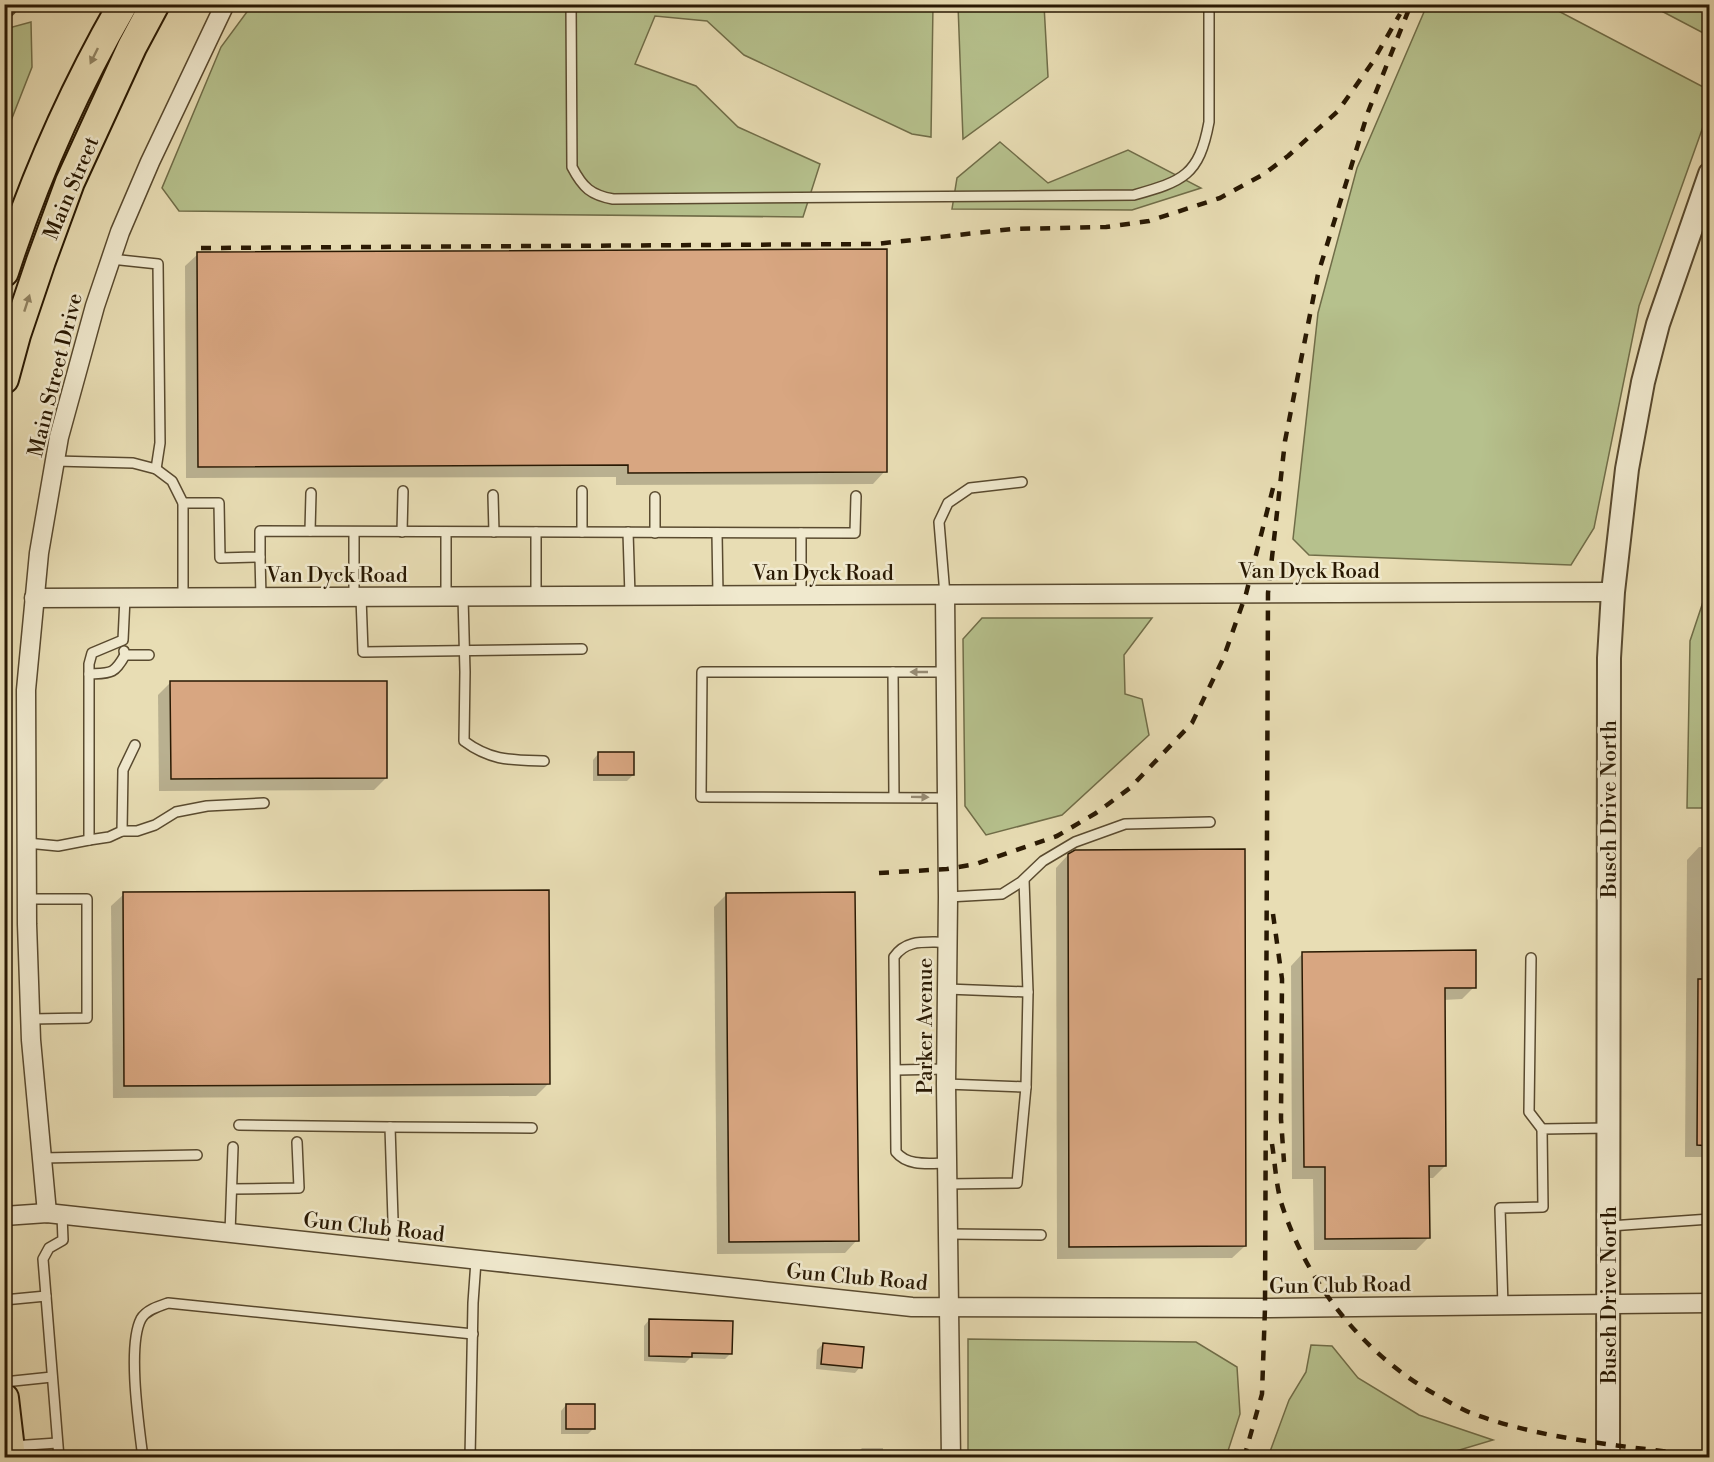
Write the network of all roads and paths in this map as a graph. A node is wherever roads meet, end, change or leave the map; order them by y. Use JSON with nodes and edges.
{"nodes":[{"id":1,"x":123,"y":4,"type":"edge"},
{"id":2,"x":155,"y":4,"type":"edge"},
{"id":3,"x":225,"y":4,"type":"edge"},
{"id":4,"x":571,"y":4,"type":"edge"},
{"id":5,"x":1209,"y":4,"type":"edge"},
{"id":6,"x":1710,"y":174,"type":"edge"},
{"id":7,"x":111,"y":259,"type":"junction"},
{"id":8,"x":41,"y":261,"type":"junction"},
{"id":9,"x":6,"y":263,"type":"edge"},
{"id":10,"x":4,"y":379,"type":"edge"},
{"id":11,"x":55,"y":461,"type":"junction"},
{"id":12,"x":156,"y":469,"type":"junction"},
{"id":13,"x":1022,"y":482,"type":"dead end"},
{"id":14,"x":403,"y":491,"type":"dead end"},
{"id":15,"x":582,"y":491,"type":"dead end"},
{"id":16,"x":311,"y":493,"type":"dead end"},
{"id":17,"x":493,"y":495,"type":"dead end"},
{"id":18,"x":856,"y":496,"type":"dead end"},
{"id":19,"x":655,"y":497,"type":"dead end"},
{"id":20,"x":183,"y":503,"type":"junction"},
{"id":21,"x":310,"y":531,"type":"junction"},
{"id":22,"x":354,"y":532,"type":"junction"},
{"id":23,"x":402,"y":532,"type":"junction"},
{"id":24,"x":446,"y":532,"type":"junction"},
{"id":25,"x":495,"y":532,"type":"junction"},
{"id":26,"x":536,"y":532,"type":"junction"},
{"id":27,"x":582,"y":532,"type":"junction"},
{"id":28,"x":628,"y":532,"type":"junction"},
{"id":29,"x":655,"y":533,"type":"junction"},
{"id":30,"x":717,"y":533,"type":"junction"},
{"id":31,"x":801,"y":533,"type":"junction"},
{"id":32,"x":260,"y":557,"type":"junction"},
{"id":33,"x":1613,"y":592,"type":"junction"},
{"id":34,"x":945,"y":595,"type":"junction"},
{"id":35,"x":536,"y":596,"type":"junction"},
{"id":36,"x":630,"y":596,"type":"junction"},
{"id":37,"x":718,"y":596,"type":"junction"},
{"id":38,"x":801,"y":596,"type":"junction"},
{"id":39,"x":261,"y":597,"type":"junction"},
{"id":40,"x":357,"y":597,"type":"junction"},
{"id":41,"x":454,"y":597,"type":"junction"},
{"id":42,"x":34,"y":598,"type":"junction"},
{"id":43,"x":125,"y":598,"type":"junction"},
{"id":44,"x":183,"y":598,"type":"junction"},
{"id":45,"x":123,"y":640,"type":"junction"},
{"id":46,"x":582,"y":649,"type":"dead end"},
{"id":47,"x":465,"y":651,"type":"junction"},
{"id":48,"x":149,"y":654,"type":"dead end"},
{"id":49,"x":125,"y":655,"type":"junction"},
{"id":50,"x":893,"y":672,"type":"junction"},
{"id":51,"x":945,"y":672,"type":"junction"},
{"id":52,"x":89,"y":674,"type":"junction"},
{"id":53,"x":135,"y":745,"type":"dead end"},
{"id":54,"x":544,"y":761,"type":"dead end"},
{"id":55,"x":894,"y":797,"type":"junction"},
{"id":56,"x":946,"y":798,"type":"junction"},
{"id":57,"x":264,"y":802,"type":"dead end"},
{"id":58,"x":1210,"y":822,"type":"dead end"},
{"id":59,"x":122,"y":831,"type":"junction"},
{"id":60,"x":89,"y":840,"type":"junction"},
{"id":61,"x":27,"y":843,"type":"junction"},
{"id":62,"x":1024,"y":880,"type":"junction"},
{"id":63,"x":948,"y":897,"type":"junction"},
{"id":64,"x":27,"y":898,"type":"junction"},
{"id":65,"x":947,"y":942,"type":"junction"},
{"id":66,"x":1531,"y":958,"type":"dead end"},
{"id":67,"x":947,"y":989,"type":"junction"},
{"id":68,"x":1028,"y":992,"type":"junction"},
{"id":69,"x":31,"y":1019,"type":"junction"},
{"id":70,"x":896,"y":1070,"type":"junction"},
{"id":71,"x":946,"y":1077,"type":"junction"},
{"id":72,"x":1026,"y":1087,"type":"junction"},
{"id":73,"x":239,"y":1125,"type":"dead end"},
{"id":74,"x":390,"y":1127,"type":"junction"},
{"id":75,"x":532,"y":1128,"type":"dead end"},
{"id":76,"x":1610,"y":1128,"type":"junction"},
{"id":77,"x":1542,"y":1129,"type":"junction"},
{"id":78,"x":297,"y":1142,"type":"dead end"},
{"id":79,"x":233,"y":1146,"type":"dead end"},
{"id":80,"x":197,"y":1155,"type":"dead end"},
{"id":81,"x":42,"y":1158,"type":"junction"},
{"id":82,"x":948,"y":1163,"type":"junction"},
{"id":83,"x":948,"y":1184,"type":"junction"},
{"id":84,"x":232,"y":1189,"type":"junction"},
{"id":85,"x":55,"y":1214,"type":"junction"},
{"id":86,"x":4,"y":1216,"type":"edge"},
{"id":87,"x":1710,"y":1219,"type":"edge"},
{"id":88,"x":1610,"y":1226,"type":"junction"},
{"id":89,"x":230,"y":1233,"type":"junction"},
{"id":90,"x":949,"y":1234,"type":"junction"},
{"id":91,"x":1041,"y":1235,"type":"dead end"},
{"id":92,"x":394,"y":1251,"type":"junction"},
{"id":93,"x":476,"y":1261,"type":"junction"},
{"id":94,"x":46,"y":1296,"type":"junction"},
{"id":95,"x":4,"y":1300,"type":"edge"},
{"id":96,"x":1710,"y":1303,"type":"edge"},
{"id":97,"x":1610,"y":1304,"type":"junction"},
{"id":98,"x":1503,"y":1306,"type":"junction"},
{"id":99,"x":951,"y":1308,"type":"junction"},
{"id":100,"x":472,"y":1334,"type":"junction"},
{"id":101,"x":52,"y":1377,"type":"junction"},
{"id":102,"x":4,"y":1382,"type":"edge"},
{"id":103,"x":4,"y":1398,"type":"edge"},
{"id":104,"x":57,"y":1443,"type":"junction"},
{"id":105,"x":11,"y":1452,"type":"edge"},
{"id":106,"x":59,"y":1458,"type":"edge"},
{"id":107,"x":143,"y":1458,"type":"edge"},
{"id":108,"x":470,"y":1458,"type":"edge"},
{"id":109,"x":951,"y":1458,"type":"edge"},
{"id":110,"x":1608,"y":1458,"type":"edge"}],
"edges":[{"from":1,"to":9,"type":"main road","name":"Main Street","one_way":true},
{"from":2,"to":8,"type":"main road","name":"Main Street"},
{"from":3,"to":7,"type":"street","name":"Main Street Drive"},
{"from":4,"to":5,"type":"lane"},
{"from":6,"to":33,"type":"street","name":"Busch Drive North"},
{"from":7,"to":11,"type":"street","name":"Main Street Drive"},
{"from":7,"to":12,"type":"lane"},
{"from":8,"to":9,"type":"street"},
{"from":10,"to":8,"type":"main road","name":"Main Street","one_way":true},
{"from":11,"to":12,"type":"lane"},
{"from":11,"to":42,"type":"street","name":"Main Street Drive"},
{"from":12,"to":20,"type":"lane"},
{"from":13,"to":34,"type":"lane"},
{"from":14,"to":23,"type":"lane"},
{"from":15,"to":27,"type":"lane"},
{"from":16,"to":21,"type":"lane"},
{"from":17,"to":25,"type":"lane"},
{"from":18,"to":31,"type":"lane"},
{"from":19,"to":29,"type":"lane"},
{"from":20,"to":32,"type":"lane"},
{"from":20,"to":44,"type":"lane"},
{"from":21,"to":22,"type":"lane"},
{"from":21,"to":32,"type":"lane"},
{"from":22,"to":23,"type":"lane"},
{"from":22,"to":40,"type":"lane"},
{"from":23,"to":24,"type":"lane"},
{"from":24,"to":25,"type":"lane"},
{"from":24,"to":41,"type":"lane"},
{"from":25,"to":26,"type":"lane"},
{"from":26,"to":27,"type":"lane"},
{"from":26,"to":35,"type":"lane"},
{"from":27,"to":28,"type":"lane"},
{"from":28,"to":29,"type":"lane"},
{"from":28,"to":36,"type":"lane"},
{"from":29,"to":30,"type":"lane"},
{"from":30,"to":31,"type":"lane"},
{"from":30,"to":37,"type":"lane"},
{"from":31,"to":38,"type":"lane"},
{"from":32,"to":39,"type":"lane"},
{"from":33,"to":34,"type":"street","name":"Van Dyck Road"},
{"from":33,"to":76,"type":"street","name":"Busch Drive North"},
{"from":34,"to":38,"type":"street","name":"Van Dyck Road"},
{"from":34,"to":51,"type":"street","name":"Parker Avenue"},
{"from":35,"to":36,"type":"street","name":"Van Dyck Road"},
{"from":35,"to":41,"type":"street","name":"Van Dyck Road"},
{"from":36,"to":37,"type":"street","name":"Van Dyck Road"},
{"from":37,"to":38,"type":"street","name":"Van Dyck Road"},
{"from":39,"to":40,"type":"street","name":"Van Dyck Road"},
{"from":39,"to":44,"type":"street","name":"Van Dyck Road"},
{"from":40,"to":41,"type":"street","name":"Van Dyck Road"},
{"from":40,"to":47,"type":"lane"},
{"from":41,"to":47,"type":"lane"},
{"from":42,"to":43,"type":"street","name":"Van Dyck Road"},
{"from":42,"to":61,"type":"street","name":"Main Street Drive"},
{"from":43,"to":44,"type":"street","name":"Van Dyck Road"},
{"from":43,"to":45,"type":"lane"},
{"from":45,"to":49,"type":"lane"},
{"from":45,"to":52,"type":"lane"},
{"from":46,"to":47,"type":"lane"},
{"from":47,"to":54,"type":"lane"},
{"from":48,"to":49,"type":"lane"},
{"from":49,"to":52,"type":"lane"},
{"from":51,"to":50,"type":"lane","one_way":true},
{"from":50,"to":55,"type":"lane"},
{"from":50,"to":55,"type":"lane"},
{"from":51,"to":56,"type":"street","name":"Parker Avenue"},
{"from":52,"to":60,"type":"lane"},
{"from":53,"to":59,"type":"lane"},
{"from":55,"to":56,"type":"lane","one_way":true},
{"from":56,"to":63,"type":"street","name":"Parker Avenue"},
{"from":57,"to":59,"type":"lane"},
{"from":58,"to":62,"type":"lane"},
{"from":59,"to":60,"type":"lane"},
{"from":60,"to":61,"type":"lane"},
{"from":61,"to":64,"type":"street","name":"Main Street Drive"},
{"from":62,"to":63,"type":"lane"},
{"from":62,"to":68,"type":"lane"},
{"from":63,"to":65,"type":"street","name":"Parker Avenue"},
{"from":64,"to":69,"type":"street","name":"Main Street Drive"},
{"from":64,"to":69,"type":"lane"},
{"from":65,"to":67,"type":"street","name":"Parker Avenue"},
{"from":65,"to":70,"type":"lane"},
{"from":66,"to":77,"type":"lane"},
{"from":67,"to":68,"type":"lane"},
{"from":67,"to":71,"type":"street","name":"Parker Avenue"},
{"from":68,"to":72,"type":"lane"},
{"from":69,"to":81,"type":"street","name":"Main Street Drive"},
{"from":70,"to":71,"type":"lane"},
{"from":70,"to":82,"type":"lane"},
{"from":71,"to":72,"type":"lane"},
{"from":71,"to":82,"type":"street","name":"Parker Avenue"},
{"from":72,"to":83,"type":"lane"},
{"from":73,"to":74,"type":"lane"},
{"from":74,"to":75,"type":"lane"},
{"from":74,"to":92,"type":"lane"},
{"from":76,"to":77,"type":"lane"},
{"from":76,"to":88,"type":"street","name":"Busch Drive North"},
{"from":77,"to":98,"type":"lane"},
{"from":78,"to":84,"type":"lane"},
{"from":79,"to":84,"type":"lane"},
{"from":80,"to":81,"type":"lane"},
{"from":81,"to":85,"type":"street","name":"Main Street Drive"},
{"from":82,"to":83,"type":"street","name":"Parker Avenue"},
{"from":83,"to":90,"type":"street","name":"Parker Avenue"},
{"from":84,"to":89,"type":"lane"},
{"from":85,"to":86,"type":"street","name":"Gun Club Road"},
{"from":85,"to":89,"type":"street","name":"Gun Club Road"},
{"from":85,"to":94,"type":"lane"},
{"from":87,"to":88,"type":"lane"},
{"from":88,"to":97,"type":"street","name":"Busch Drive North"},
{"from":89,"to":92,"type":"street","name":"Gun Club Road"},
{"from":90,"to":91,"type":"lane"},
{"from":90,"to":99,"type":"street","name":"Parker Avenue"},
{"from":92,"to":93,"type":"street","name":"Gun Club Road"},
{"from":93,"to":99,"type":"street","name":"Gun Club Road"},
{"from":93,"to":100,"type":"lane"},
{"from":94,"to":95,"type":"lane"},
{"from":94,"to":101,"type":"lane"},
{"from":96,"to":97,"type":"street","name":"Gun Club Road"},
{"from":97,"to":98,"type":"street","name":"Gun Club Road"},
{"from":97,"to":110,"type":"street","name":"Busch Drive North"},
{"from":98,"to":99,"type":"street","name":"Gun Club Road"},
{"from":99,"to":109,"type":"street","name":"Parker Avenue"},
{"from":100,"to":107,"type":"lane"},
{"from":100,"to":108,"type":"lane"},
{"from":101,"to":102,"type":"lane"},
{"from":101,"to":104,"type":"lane"},
{"from":103,"to":105,"type":"main road"},
{"from":104,"to":105,"type":"lane"},
{"from":104,"to":106,"type":"lane"}]}
